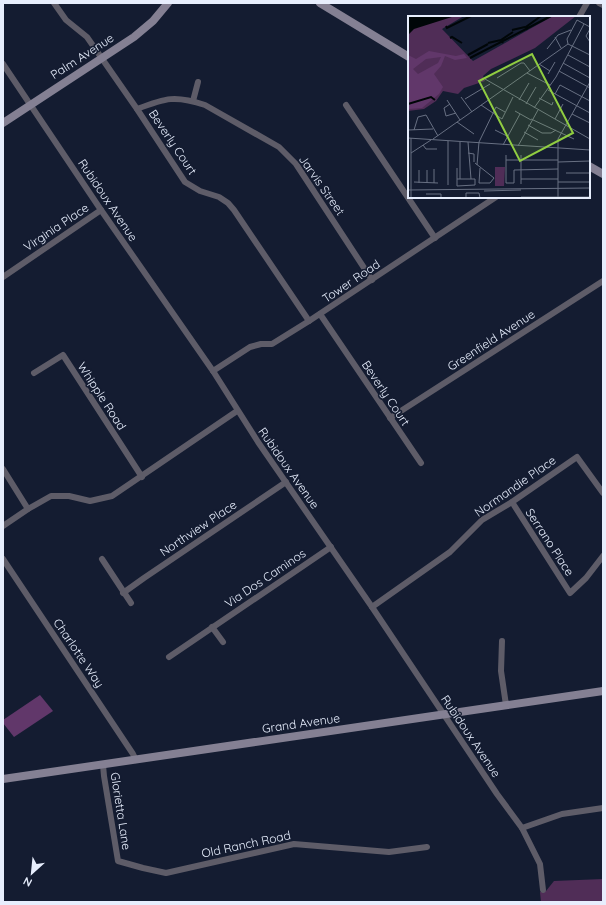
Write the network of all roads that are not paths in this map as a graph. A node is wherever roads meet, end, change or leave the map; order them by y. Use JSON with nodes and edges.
{"nodes":[{"id":1,"x":54,"y":3,"type":"edge"},
{"id":2,"x":168,"y":3,"type":"edge"},
{"id":3,"x":320,"y":3,"type":"edge"},
{"id":4,"x":587,"y":3,"type":"edge"},
{"id":5,"x":599,"y":3,"type":"edge"},
{"id":6,"x":603,"y":5,"type":"edge"},
{"id":7,"x":580,"y":16,"type":"edge"},
{"id":8,"x":408,"y":56,"type":"edge"},
{"id":9,"x":101,"y":58,"type":"junction"},
{"id":10,"x":3,"y":64,"type":"edge"},
{"id":11,"x":198,"y":82,"type":"dead end"},
{"id":12,"x":193,"y":101,"type":"junction"},
{"id":13,"x":30,"y":104,"type":"junction"},
{"id":14,"x":346,"y":105,"type":"dead end"},
{"id":15,"x":137,"y":109,"type":"junction"},
{"id":16,"x":3,"y":122,"type":"edge"},
{"id":17,"x":590,"y":167,"type":"edge"},
{"id":18,"x":603,"y":174,"type":"edge"},
{"id":19,"x":408,"y":198,"type":"edge"},
{"id":20,"x":408,"y":198,"type":"edge"},
{"id":21,"x":495,"y":198,"type":"edge"},
{"id":22,"x":101,"y":210,"type":"junction"},
{"id":23,"x":435,"y":238,"type":"junction"},
{"id":24,"x":3,"y":277,"type":"edge"},
{"id":25,"x":372,"y":280,"type":"junction"},
{"id":26,"x":603,"y":281,"type":"edge"},
{"id":27,"x":320,"y":314,"type":"junction"},
{"id":28,"x":309,"y":321,"type":"junction"},
{"id":29,"x":213,"y":371,"type":"junction"},
{"id":30,"x":34,"y":373,"type":"dead end"},
{"id":31,"x":237,"y":410,"type":"junction"},
{"id":32,"x":390,"y":418,"type":"junction"},
{"id":33,"x":421,"y":463,"type":"dead end"},
{"id":34,"x":3,"y":469,"type":"edge"},
{"id":35,"x":142,"y":477,"type":"junction"},
{"id":36,"x":286,"y":482,"type":"junction"},
{"id":37,"x":603,"y":493,"type":"edge"},
{"id":38,"x":512,"y":502,"type":"junction"},
{"id":39,"x":28,"y":509,"type":"junction"},
{"id":40,"x":3,"y":526,"type":"edge"},
{"id":41,"x":331,"y":548,"type":"junction"},
{"id":42,"x":603,"y":556,"type":"edge"},
{"id":43,"x":102,"y":558,"type":"dead end"},
{"id":44,"x":3,"y":559,"type":"edge"},
{"id":45,"x":123,"y":592,"type":"junction"},
{"id":46,"x":131,"y":603,"type":"dead end"},
{"id":47,"x":372,"y":606,"type":"junction"},
{"id":48,"x":212,"y":628,"type":"junction"},
{"id":49,"x":502,"y":641,"type":"dead end"},
{"id":50,"x":223,"y":642,"type":"dead end"},
{"id":51,"x":169,"y":657,"type":"dead end"},
{"id":52,"x":603,"y":691,"type":"edge"},
{"id":53,"x":506,"y":705,"type":"junction"},
{"id":54,"x":443,"y":714,"type":"junction"},
{"id":55,"x":136,"y":760,"type":"junction"},
{"id":56,"x":103,"y":765,"type":"junction"},
{"id":57,"x":3,"y":779,"type":"edge"},
{"id":58,"x":603,"y":808,"type":"edge"},
{"id":59,"x":522,"y":828,"type":"junction"},
{"id":60,"x":427,"y":847,"type":"dead end"},
{"id":61,"x":118,"y":861,"type":"joint"},
{"id":62,"x":543,"y":890,"type":"dead end"}],
"edges":[{"from":1,"to":9,"type":"street","name":"Beverly Court"},
{"from":2,"to":9,"type":"street","name":"Palm Avenue"},
{"from":3,"to":8,"type":"street"},
{"from":4,"to":7,"type":"street"},
{"from":5,"to":6,"type":"street"},
{"from":9,"to":13,"type":"street","name":"Palm Avenue"},
{"from":9,"to":15,"type":"street","name":"Beverly Court"},
{"from":10,"to":13,"type":"street","name":"Rubidoux Avenue"},
{"from":11,"to":12,"type":"street"},
{"from":12,"to":15,"type":"street","name":"Jarvis Street"},
{"from":12,"to":25,"type":"street","name":"Jarvis Street"},
{"from":13,"to":16,"type":"street","name":"Palm Avenue"},
{"from":13,"to":22,"type":"street","name":"Rubidoux Avenue"},
{"from":14,"to":19,"type":"street"},
{"from":15,"to":28,"type":"street","name":"Beverly Court"},
{"from":17,"to":18,"type":"street"},
{"from":20,"to":23,"type":"street"},
{"from":21,"to":23,"type":"street","name":"Tower Road"},
{"from":22,"to":24,"type":"street","name":"Virginia Place"},
{"from":22,"to":29,"type":"street","name":"Rubidoux Avenue"},
{"from":23,"to":25,"type":"street","name":"Tower Road"},
{"from":25,"to":27,"type":"street","name":"Tower Road"},
{"from":26,"to":32,"type":"street","name":"Greenfield Avenue"},
{"from":27,"to":28,"type":"street","name":"Tower Road"},
{"from":27,"to":32,"type":"street","name":"Beverly Court"},
{"from":28,"to":29,"type":"street","name":"Tower Road"},
{"from":29,"to":31,"type":"street","name":"Rubidoux Avenue"},
{"from":30,"to":35,"type":"street","name":"Whipple Road"},
{"from":31,"to":35,"type":"street"},
{"from":31,"to":36,"type":"street","name":"Rubidoux Avenue"},
{"from":32,"to":33,"type":"street","name":"Beverly Court"},
{"from":34,"to":39,"type":"street"},
{"from":35,"to":39,"type":"street"},
{"from":36,"to":41,"type":"street","name":"Rubidoux Avenue"},
{"from":36,"to":45,"type":"street","name":"Northview Place"},
{"from":37,"to":38,"type":"street","name":"Normandie Place"},
{"from":38,"to":42,"type":"street","name":"Serrano Place"},
{"from":38,"to":47,"type":"street","name":"Normandie Place"},
{"from":39,"to":40,"type":"street"},
{"from":41,"to":47,"type":"street","name":"Rubidoux Avenue"},
{"from":41,"to":48,"type":"street","name":"Via Dos Caminos"},
{"from":43,"to":45,"type":"street"},
{"from":44,"to":55,"type":"street","name":"Charlotte Way"},
{"from":45,"to":46,"type":"street"},
{"from":47,"to":54,"type":"street","name":"Rubidoux Avenue"},
{"from":48,"to":50,"type":"street"},
{"from":48,"to":51,"type":"street","name":"Via Dos Caminos"},
{"from":49,"to":53,"type":"street"},
{"from":52,"to":53,"type":"street","name":"Grand Avenue"},
{"from":53,"to":54,"type":"street","name":"Grand Avenue"},
{"from":54,"to":55,"type":"street","name":"Grand Avenue"},
{"from":54,"to":59,"type":"street","name":"Rubidoux Avenue"},
{"from":55,"to":56,"type":"street","name":"Grand Avenue"},
{"from":56,"to":57,"type":"street","name":"Grand Avenue"},
{"from":56,"to":61,"type":"street","name":"Glorietta Lane"},
{"from":58,"to":59,"type":"street"},
{"from":59,"to":62,"type":"street","name":"Rubidoux Avenue"},
{"from":60,"to":61,"type":"street","name":"Old Ranch Road"}]}
